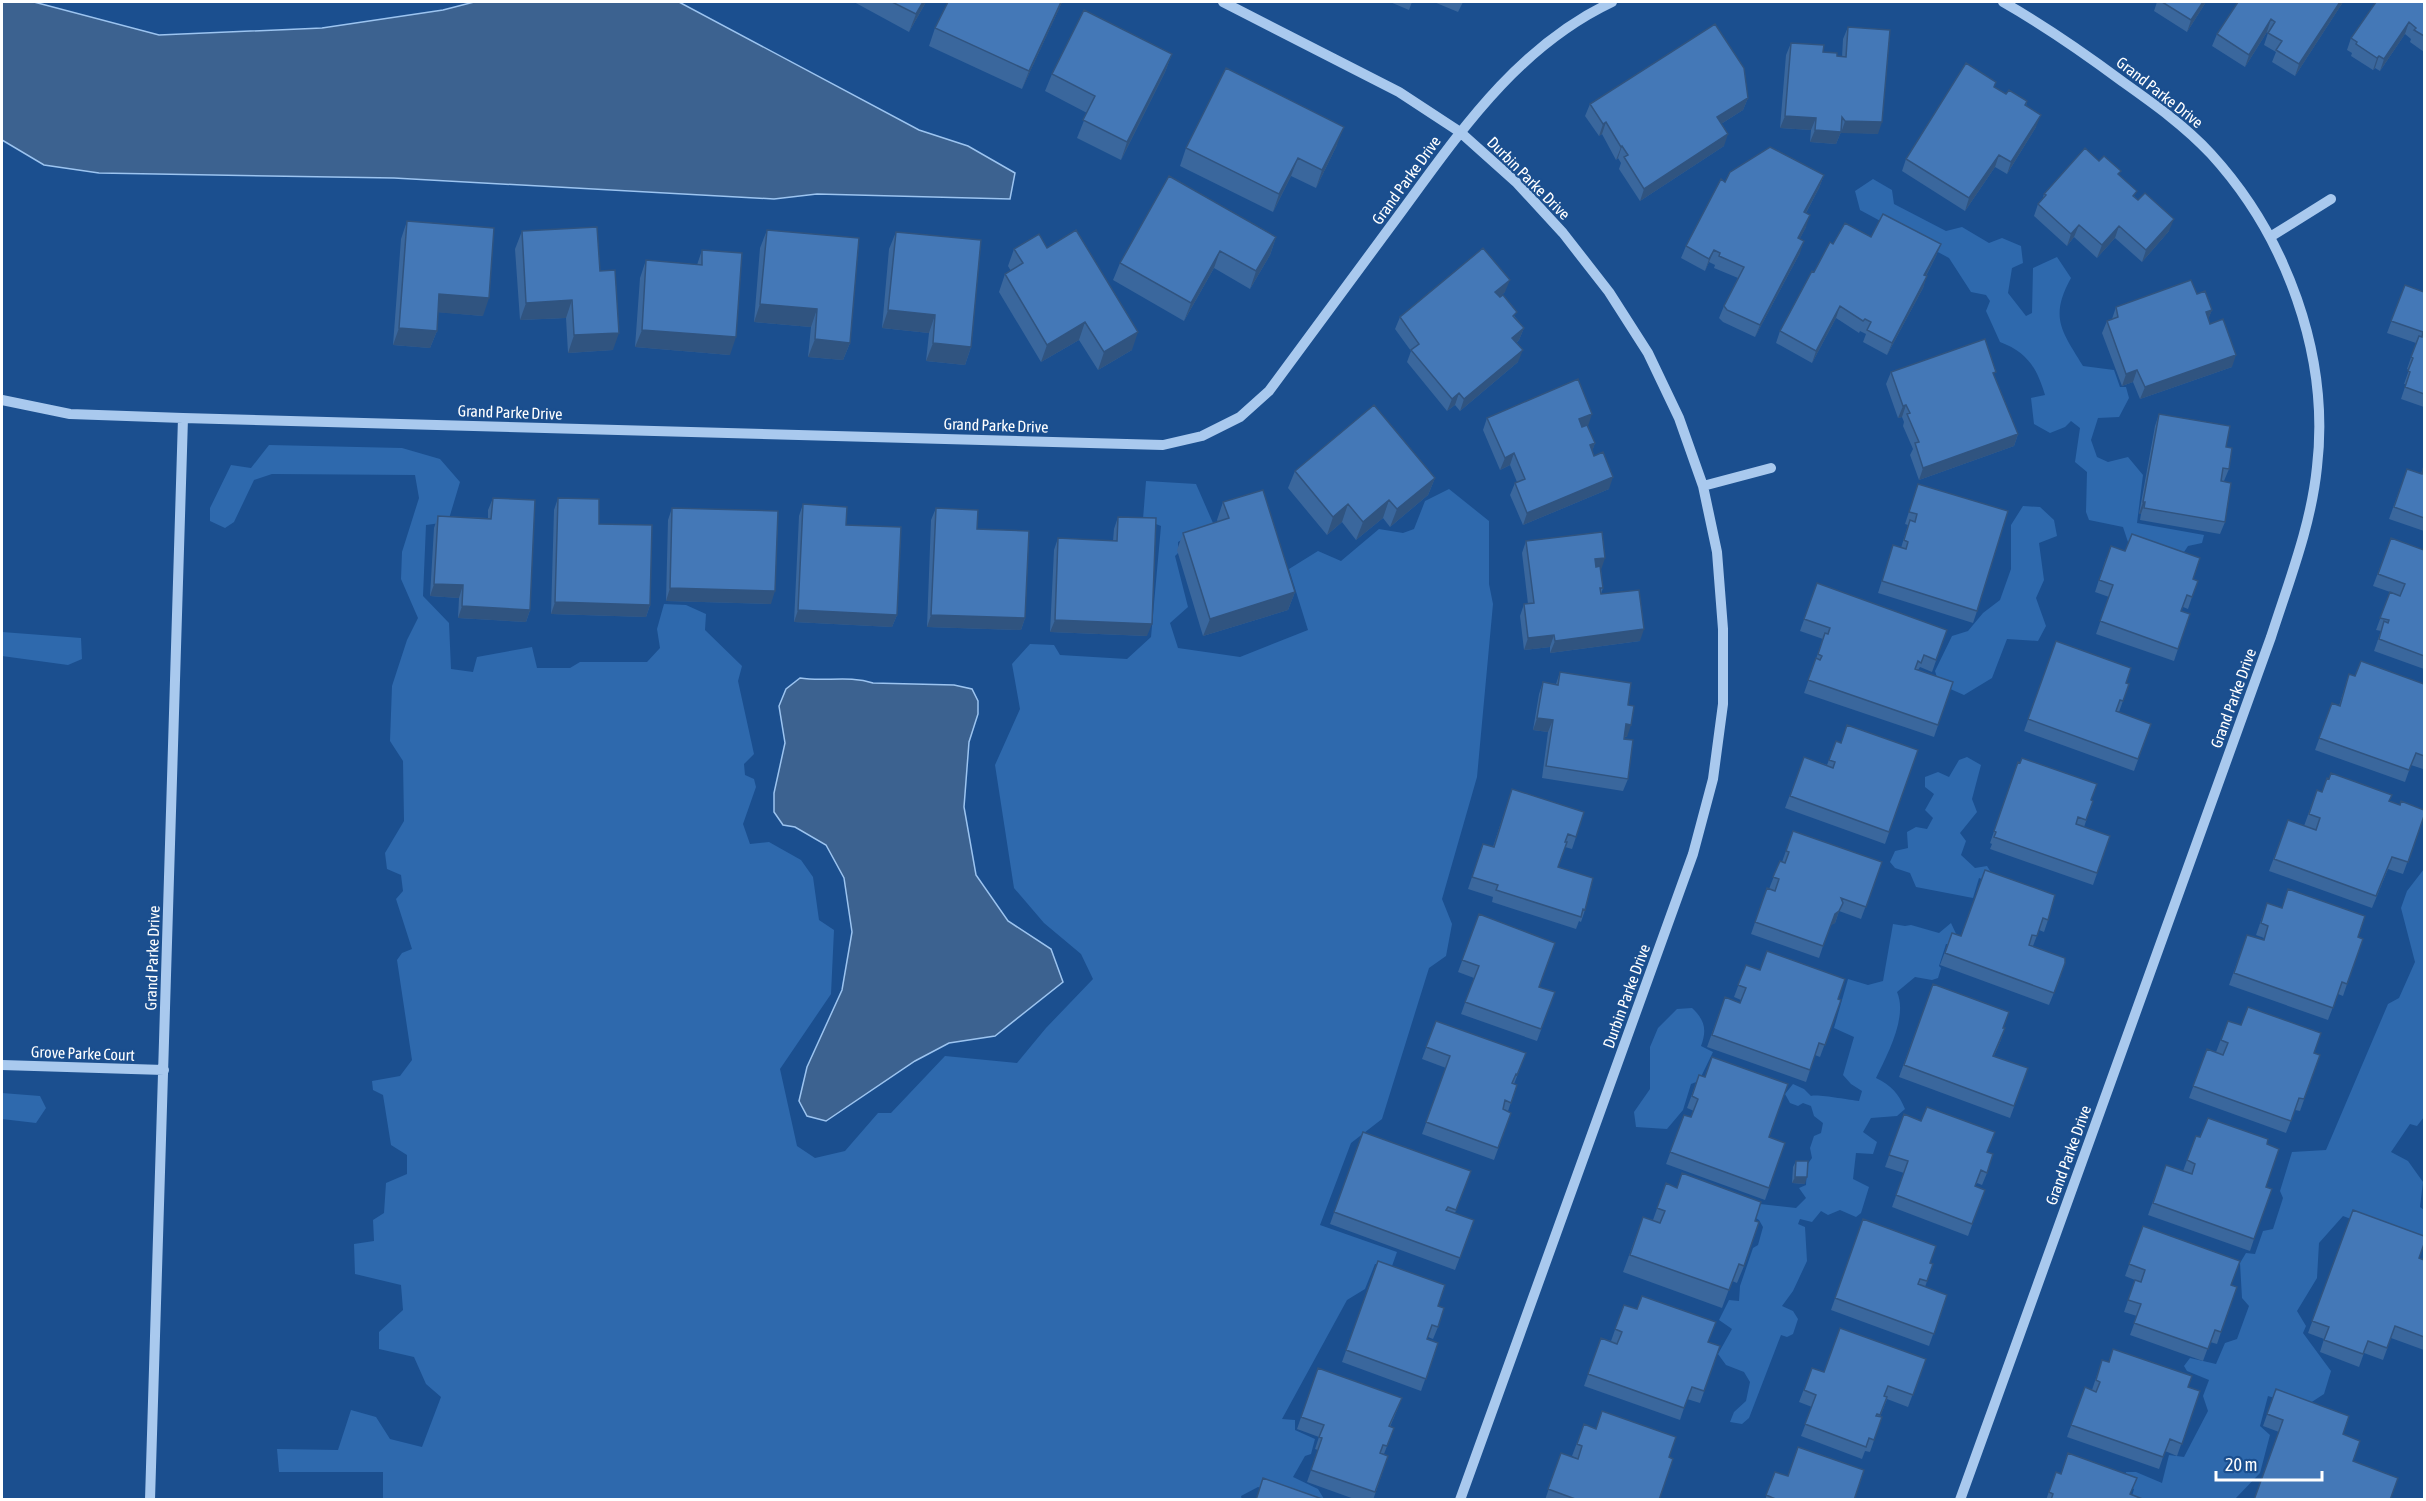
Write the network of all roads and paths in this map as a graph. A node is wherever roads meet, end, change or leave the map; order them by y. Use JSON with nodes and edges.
{"nodes":[{"id":1,"x":1223,"y":2,"type":"edge"},
{"id":2,"x":1612,"y":2,"type":"edge"},
{"id":3,"x":2002,"y":2,"type":"edge"},
{"id":4,"x":1460,"y":132,"type":"junction"},
{"id":5,"x":2331,"y":199,"type":"dead end"},
{"id":6,"x":2270,"y":237,"type":"junction"},
{"id":7,"x":2,"y":400,"type":"edge"},
{"id":8,"x":183,"y":418,"type":"junction"},
{"id":9,"x":1771,"y":468,"type":"dead end"},
{"id":10,"x":1703,"y":486,"type":"junction"},
{"id":11,"x":2,"y":1065,"type":"edge"},
{"id":12,"x":164,"y":1070,"type":"junction"},
{"id":13,"x":150,"y":1500,"type":"edge"},
{"id":14,"x":1460,"y":1500,"type":"edge"},
{"id":15,"x":1960,"y":1500,"type":"edge"}],
"edges":[{"from":1,"to":4,"type":"street","name":"Durbin Parke Drive"},
{"from":2,"to":4,"type":"street","name":"Grand Parke Drive"},
{"from":3,"to":6,"type":"street","name":"Grand Parke Drive"},
{"from":4,"to":8,"type":"street","name":"Grand Parke Drive"},
{"from":4,"to":10,"type":"street","name":"Durbin Parke Drive"},
{"from":5,"to":6,"type":"street"},
{"from":6,"to":15,"type":"street","name":"Grand Parke Drive"},
{"from":7,"to":8,"type":"street","name":"Grand Parke Drive"},
{"from":8,"to":12,"type":"street","name":"Grand Parke Drive"},
{"from":9,"to":10,"type":"street"},
{"from":10,"to":14,"type":"street","name":"Durbin Parke Drive"},
{"from":11,"to":12,"type":"street","name":"Grove Parke Court"},
{"from":12,"to":13,"type":"street","name":"Grand Parke Drive"}]}
